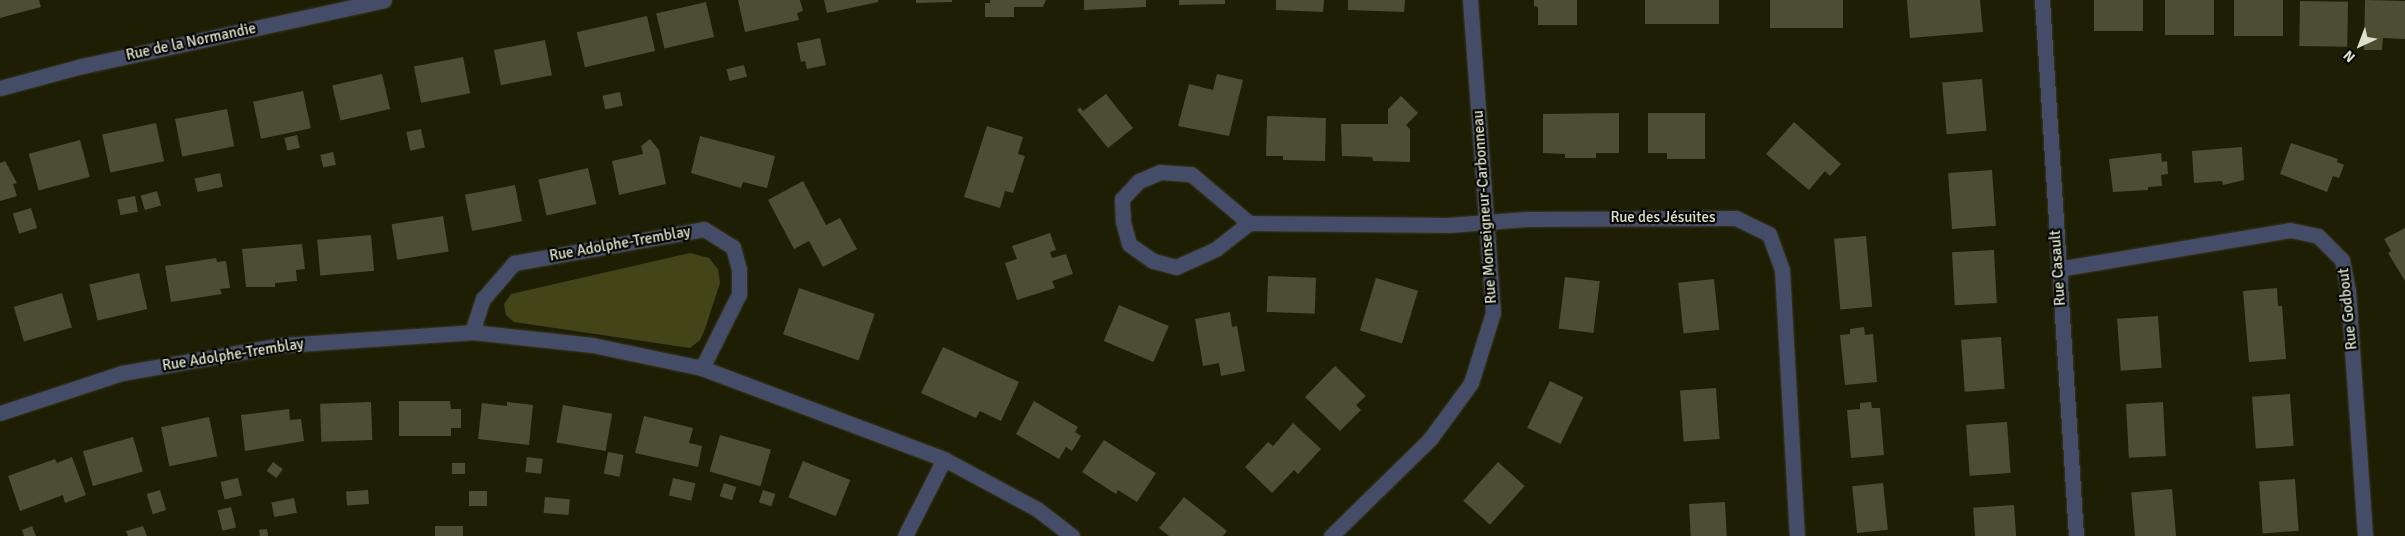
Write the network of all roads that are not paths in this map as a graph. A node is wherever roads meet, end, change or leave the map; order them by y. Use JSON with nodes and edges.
{"nodes":[{"id":1,"x":384,"y":0,"type":"edge"},
{"id":2,"x":1470,"y":0,"type":"edge"},
{"id":3,"x":2042,"y":0,"type":"edge"},
{"id":4,"x":0,"y":88,"type":"edge"},
{"id":5,"x":1249,"y":224,"type":"junction"},
{"id":6,"x":1486,"y":224,"type":"junction"},
{"id":7,"x":2058,"y":269,"type":"junction"},
{"id":8,"x":472,"y":332,"type":"junction"},
{"id":9,"x":702,"y":368,"type":"junction"},
{"id":10,"x":0,"y":414,"type":"edge"},
{"id":11,"x":944,"y":459,"type":"junction"},
{"id":12,"x":906,"y":536,"type":"edge"},
{"id":13,"x":1072,"y":536,"type":"edge"},
{"id":14,"x":1331,"y":536,"type":"edge"},
{"id":15,"x":1797,"y":536,"type":"edge"},
{"id":16,"x":2076,"y":536,"type":"edge"},
{"id":17,"x":2365,"y":536,"type":"edge"}],
"edges":[{"from":1,"to":4,"type":"street","name":"Rue de la Normandie"},
{"from":2,"to":6,"type":"street","name":"Rue Monseigneur-Carbonneau"},
{"from":3,"to":7,"type":"street","name":"Rue Casault"},
{"from":5,"to":5,"type":"street"},
{"from":5,"to":6,"type":"street","name":"Rue des Jésuites"},
{"from":6,"to":14,"type":"street","name":"Rue Monseigneur-Carbonneau"},
{"from":6,"to":15,"type":"street","name":"Rue des Jésuites"},
{"from":7,"to":16,"type":"street","name":"Rue Casault"},
{"from":7,"to":17,"type":"street","name":"Rue Godbout"},
{"from":8,"to":9,"type":"street","name":"Rue Adolphe-Tremblay"},
{"from":8,"to":9,"type":"street","name":"Rue Adolphe-Tremblay"},
{"from":8,"to":10,"type":"street","name":"Rue Adolphe-Tremblay"},
{"from":9,"to":11,"type":"street","name":"Rue Adolphe-Tremblay"},
{"from":11,"to":12,"type":"street"},
{"from":11,"to":13,"type":"street","name":"Rue Adolphe-Tremblay"}]}
